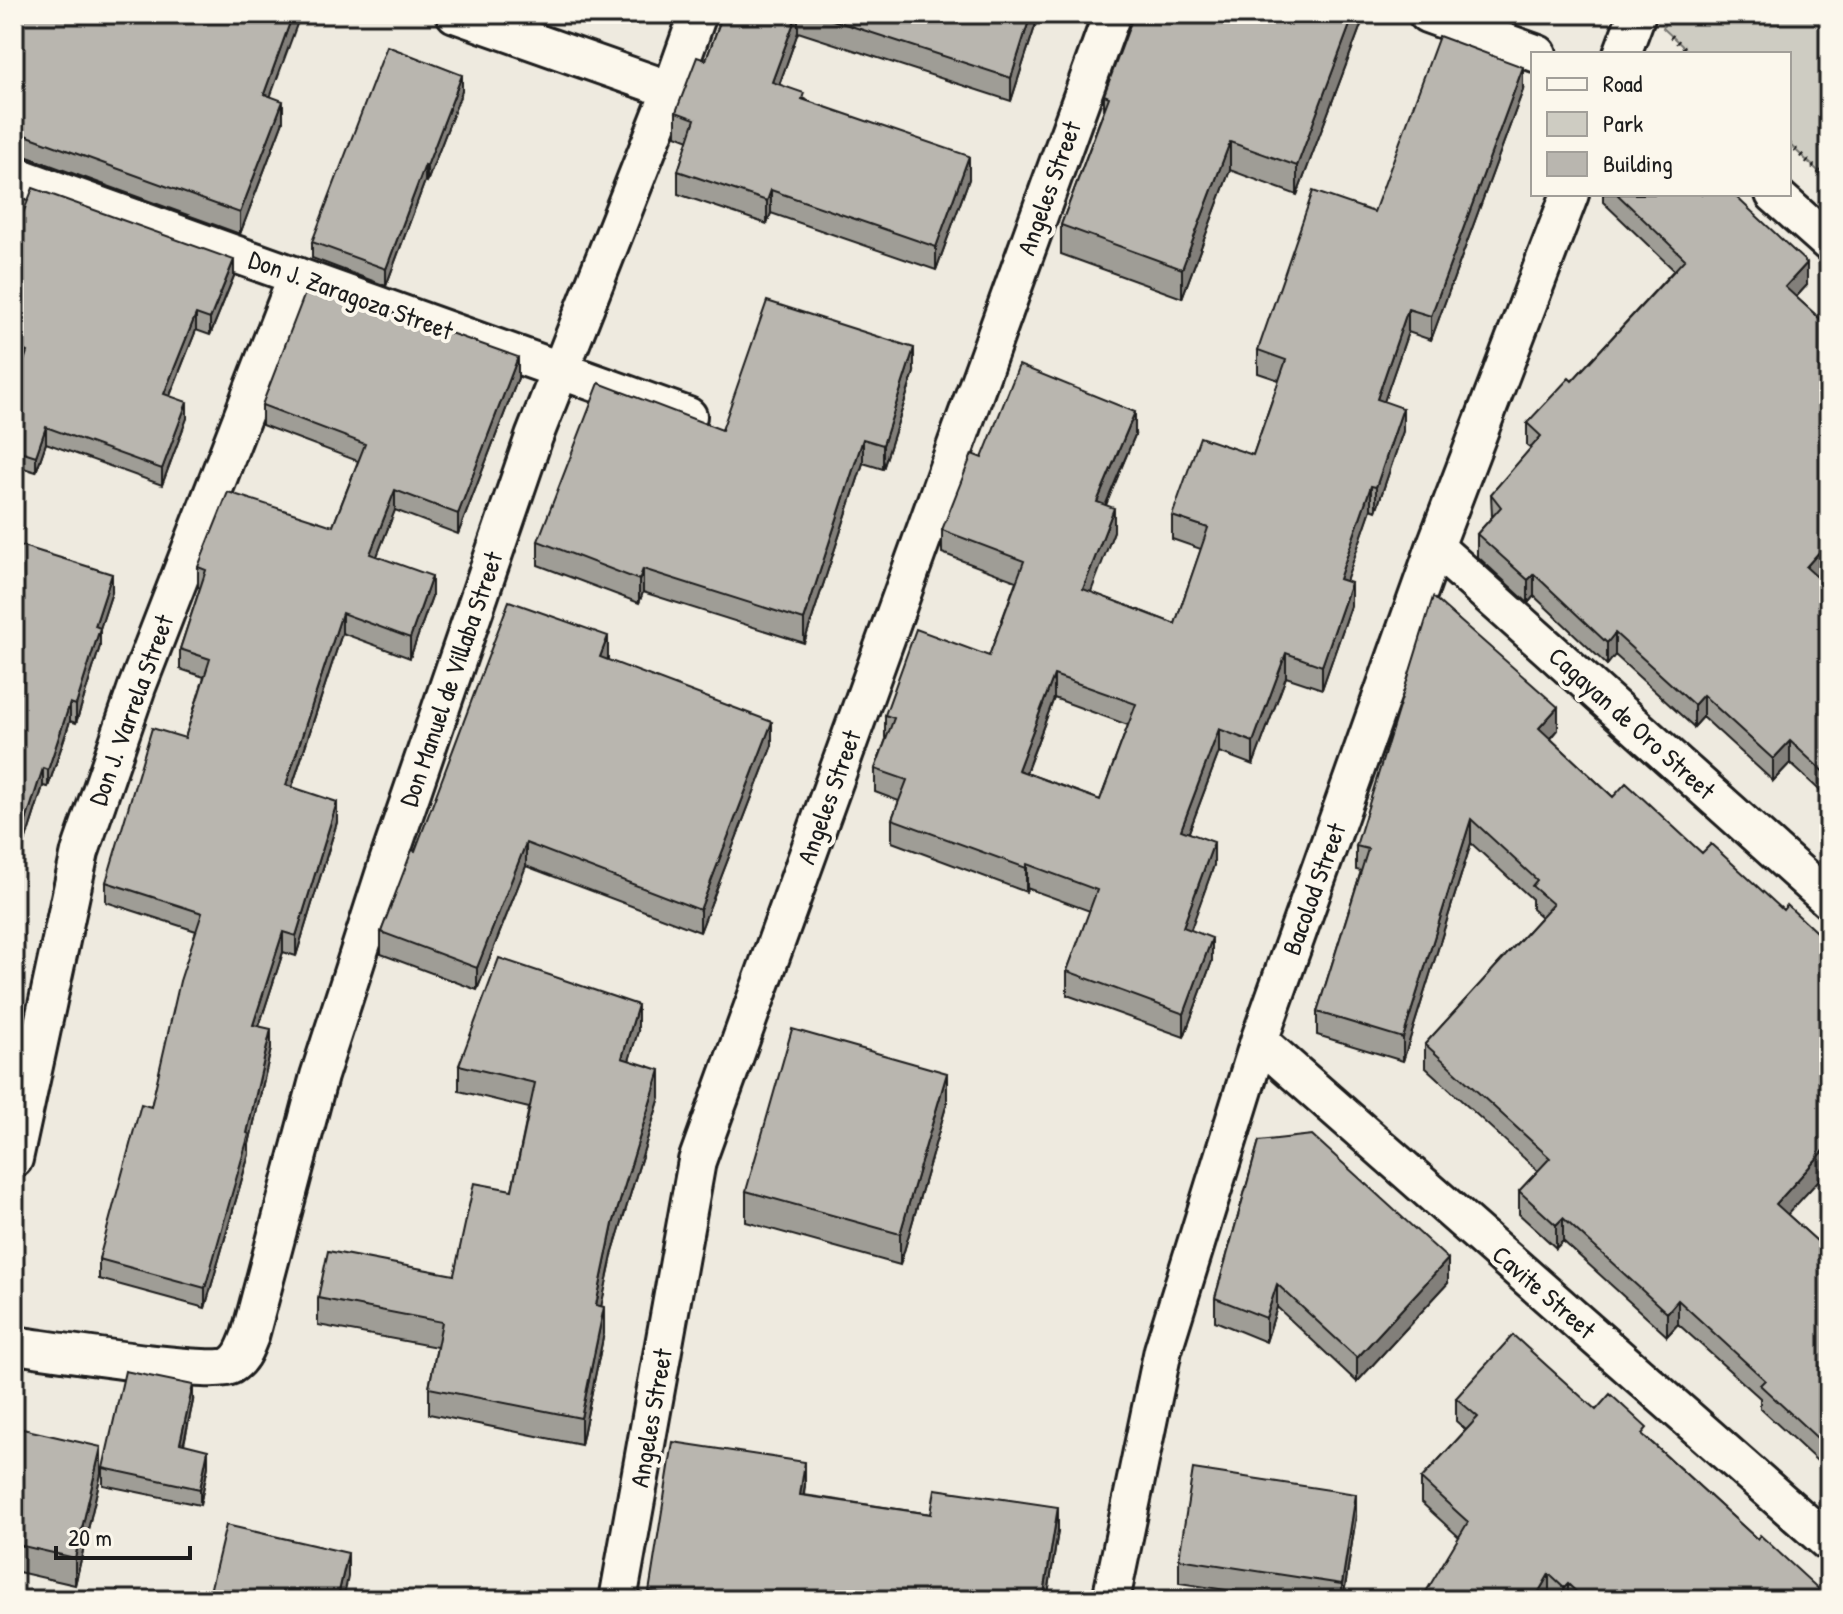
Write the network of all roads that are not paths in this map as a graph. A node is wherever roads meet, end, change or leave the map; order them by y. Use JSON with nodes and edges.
{"nodes":[{"id":1,"x":455,"y":14,"type":"edge"},
{"id":2,"x":698,"y":14,"type":"edge"},
{"id":3,"x":1112,"y":14,"type":"edge"},
{"id":4,"x":1427,"y":14,"type":"edge"},
{"id":5,"x":1650,"y":21,"type":"edge"},
{"id":6,"x":1532,"y":52,"type":"edge"},
{"id":7,"x":1624,"y":52,"type":"edge"},
{"id":8,"x":671,"y":90,"type":"junction"},
{"id":9,"x":14,"y":175,"type":"edge"},
{"id":10,"x":1569,"y":196,"type":"edge"},
{"id":11,"x":1776,"y":196,"type":"edge"},
{"id":12,"x":1829,"y":243,"type":"edge"},
{"id":13,"x":297,"y":276,"type":"junction"},
{"id":14,"x":560,"y":369,"type":"junction"},
{"id":15,"x":688,"y":416,"type":"edge"},
{"id":16,"x":1435,"y":547,"type":"junction"},
{"id":17,"x":1829,"y":900,"type":"edge"},
{"id":18,"x":1259,"y":1041,"type":"junction"},
{"id":19,"x":14,"y":1159,"type":"edge"},
{"id":20,"x":14,"y":1345,"type":"edge"},
{"id":21,"x":1829,"y":1543,"type":"edge"},
{"id":22,"x":618,"y":1600,"type":"edge"},
{"id":23,"x":1111,"y":1600,"type":"edge"}],
"edges":[{"from":1,"to":8,"type":"street"},
{"from":2,"to":8,"type":"street","name":"Don Manuel de Villaba Street"},
{"from":3,"to":22,"type":"street","name":"Angeles Street"},
{"from":4,"to":6,"type":"street"},
{"from":5,"to":7,"type":"street"},
{"from":8,"to":14,"type":"street","name":"Don Manuel de Villaba Street"},
{"from":9,"to":13,"type":"street","name":"Don J. Zaragoza Street"},
{"from":10,"to":16,"type":"street","name":"Bacolod Street"},
{"from":11,"to":12,"type":"street"},
{"from":13,"to":14,"type":"street","name":"Don J. Zaragoza Street"},
{"from":13,"to":19,"type":"street","name":"Don J. Varrela Street"},
{"from":14,"to":15,"type":"street","name":"Don J. Zaragoza Street"},
{"from":14,"to":20,"type":"street","name":"Don Manuel de Villaba Street"},
{"from":16,"to":17,"type":"street","name":"Cagayan de Oro Street"},
{"from":16,"to":18,"type":"street","name":"Bacolod Street"},
{"from":18,"to":21,"type":"street","name":"Cavite Street"},
{"from":18,"to":23,"type":"street","name":"Bacolod Street"}]}
